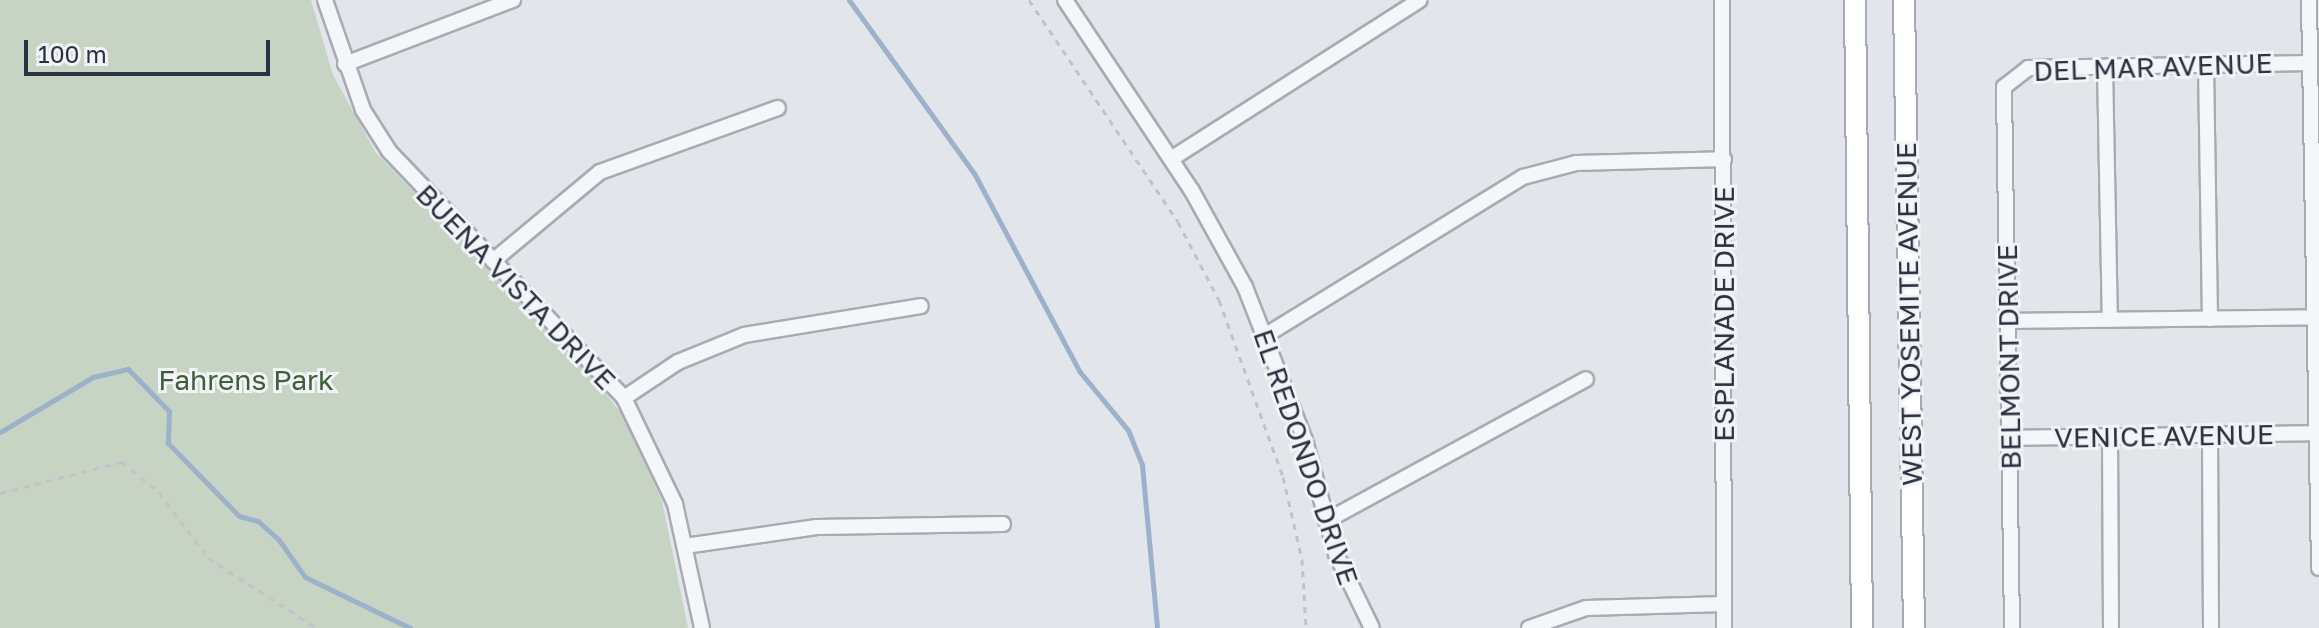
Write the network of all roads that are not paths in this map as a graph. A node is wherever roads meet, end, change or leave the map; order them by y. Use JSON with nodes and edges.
{"nodes":[{"id":1,"x":325,"y":0,"type":"edge"},
{"id":2,"x":513,"y":0,"type":"edge"},
{"id":3,"x":1065,"y":0,"type":"edge"},
{"id":4,"x":1420,"y":0,"type":"edge"},
{"id":5,"x":1722,"y":0,"type":"edge"},
{"id":6,"x":1855,"y":0,"type":"edge"},
{"id":7,"x":1904,"y":0,"type":"edge"},
{"id":8,"x":2309,"y":0,"type":"edge"},
{"id":9,"x":2310,"y":63,"type":"junction"},
{"id":10,"x":345,"y":64,"type":"junction"},
{"id":11,"x":2206,"y":65,"type":"junction"},
{"id":12,"x":2105,"y":67,"type":"junction"},
{"id":13,"x":2004,"y":87,"type":"joint"},
{"id":14,"x":778,"y":108,"type":"dead end"},
{"id":15,"x":1171,"y":159,"type":"junction"},
{"id":16,"x":1724,"y":159,"type":"junction"},
{"id":17,"x":493,"y":261,"type":"junction"},
{"id":18,"x":921,"y":306,"type":"dead end"},
{"id":19,"x":2315,"y":317,"type":"junction"},
{"id":20,"x":2210,"y":319,"type":"junction"},
{"id":21,"x":2110,"y":320,"type":"junction"},
{"id":22,"x":2008,"y":321,"type":"junction"},
{"id":23,"x":1266,"y":335,"type":"junction"},
{"id":24,"x":1586,"y":379,"type":"dead end"},
{"id":25,"x":624,"y":398,"type":"junction"},
{"id":26,"x":2317,"y":433,"type":"junction"},
{"id":27,"x":2210,"y":435,"type":"junction"},
{"id":28,"x":2110,"y":437,"type":"junction"},
{"id":29,"x":2012,"y":438,"type":"junction"},
{"id":30,"x":1326,"y":521,"type":"junction"},
{"id":31,"x":1003,"y":524,"type":"dead end"},
{"id":32,"x":685,"y":546,"type":"junction"},
{"id":33,"x":2319,"y":568,"type":"edge"},
{"id":34,"x":1724,"y":604,"type":"junction"},
{"id":35,"x":702,"y":628,"type":"edge"},
{"id":36,"x":1372,"y":628,"type":"edge"},
{"id":37,"x":1529,"y":628,"type":"edge"},
{"id":38,"x":1724,"y":628,"type":"edge"},
{"id":39,"x":1862,"y":628,"type":"edge"},
{"id":40,"x":1914,"y":628,"type":"edge"},
{"id":41,"x":2012,"y":628,"type":"edge"},
{"id":42,"x":2111,"y":628,"type":"edge"},
{"id":43,"x":2211,"y":628,"type":"edge"}],
"edges":[{"from":1,"to":10,"type":"street","name":"BUENA VISTA DRIVE"},
{"from":2,"to":10,"type":"street"},
{"from":3,"to":15,"type":"street","name":"EL REDONDO DRIVE"},
{"from":4,"to":15,"type":"street"},
{"from":5,"to":16,"type":"street","name":"ESPLANADE DRIVE"},
{"from":6,"to":39,"type":"main road","name":"WEST YOSEMITE AVENUE"},
{"from":7,"to":40,"type":"main road","name":"WEST YOSEMITE AVENUE"},
{"from":8,"to":9,"type":"street"},
{"from":9,"to":11,"type":"street","name":"DEL MAR AVENUE"},
{"from":9,"to":19,"type":"street"},
{"from":10,"to":17,"type":"street","name":"BUENA VISTA DRIVE"},
{"from":11,"to":12,"type":"street","name":"DEL MAR AVENUE"},
{"from":11,"to":20,"type":"street"},
{"from":12,"to":13,"type":"street","name":"DEL MAR AVENUE"},
{"from":12,"to":21,"type":"street"},
{"from":13,"to":22,"type":"street","name":"BELMONT DRIVE"},
{"from":14,"to":17,"type":"street"},
{"from":15,"to":23,"type":"street","name":"EL REDONDO DRIVE"},
{"from":16,"to":23,"type":"street"},
{"from":16,"to":34,"type":"street","name":"ESPLANADE DRIVE"},
{"from":17,"to":25,"type":"street","name":"BUENA VISTA DRIVE"},
{"from":18,"to":25,"type":"street"},
{"from":19,"to":20,"type":"street"},
{"from":19,"to":26,"type":"street"},
{"from":20,"to":21,"type":"street"},
{"from":21,"to":22,"type":"street"},
{"from":22,"to":29,"type":"street","name":"BELMONT DRIVE"},
{"from":23,"to":30,"type":"street","name":"EL REDONDO DRIVE"},
{"from":24,"to":30,"type":"street"},
{"from":25,"to":32,"type":"street","name":"BUENA VISTA DRIVE"},
{"from":26,"to":27,"type":"street","name":"VENICE AVENUE"},
{"from":26,"to":33,"type":"street"},
{"from":27,"to":28,"type":"street","name":"VENICE AVENUE"},
{"from":27,"to":43,"type":"street"},
{"from":28,"to":29,"type":"street","name":"VENICE AVENUE"},
{"from":28,"to":42,"type":"street"},
{"from":29,"to":41,"type":"street","name":"BELMONT DRIVE"},
{"from":30,"to":36,"type":"street","name":"EL REDONDO DRIVE"},
{"from":31,"to":32,"type":"street"},
{"from":32,"to":35,"type":"street","name":"BUENA VISTA DRIVE"},
{"from":34,"to":37,"type":"street"},
{"from":34,"to":38,"type":"street","name":"ESPLANADE DRIVE"}]}
